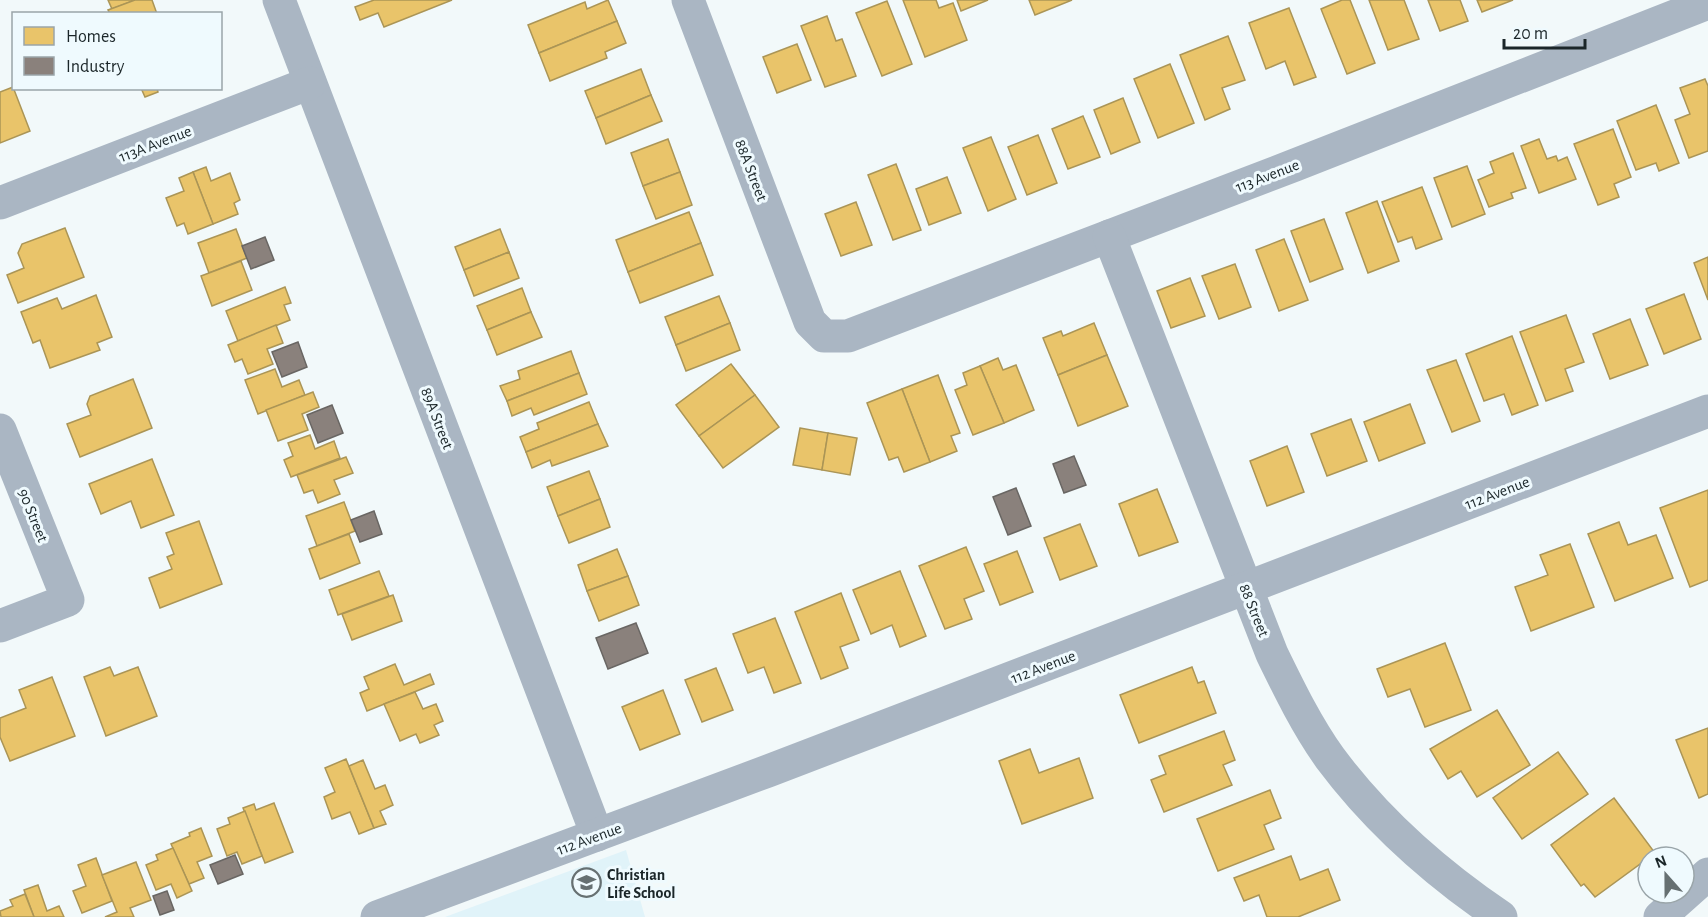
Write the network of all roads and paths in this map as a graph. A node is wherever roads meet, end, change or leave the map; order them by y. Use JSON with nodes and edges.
{"nodes":[{"id":1,"x":279,"y":0,"type":"edge"},
{"id":2,"x":688,"y":0,"type":"edge"},
{"id":3,"x":1708,"y":3,"type":"edge"},
{"id":4,"x":310,"y":83,"type":"junction"},
{"id":5,"x":0,"y":203,"type":"edge"},
{"id":6,"x":1109,"y":236,"type":"junction"},
{"id":7,"x":824,"y":336,"type":"joint"},
{"id":8,"x":1708,"y":411,"type":"edge"},
{"id":9,"x":0,"y":430,"type":"edge"},
{"id":10,"x":1246,"y":588,"type":"junction"},
{"id":11,"x":0,"y":626,"type":"edge"},
{"id":12,"x":597,"y":835,"type":"junction"},
{"id":13,"x":1708,"y":874,"type":"edge"},
{"id":14,"x":377,"y":917,"type":"edge"},
{"id":15,"x":1501,"y":917,"type":"edge"},
{"id":16,"x":1660,"y":917,"type":"edge"}],
"edges":[{"from":1,"to":4,"type":"street","name":"89A Street"},
{"from":2,"to":7,"type":"street","name":"88A Street"},
{"from":3,"to":6,"type":"street","name":"113 Avenue"},
{"from":4,"to":5,"type":"street","name":"113A Avenue"},
{"from":4,"to":12,"type":"street","name":"89A Street"},
{"from":6,"to":7,"type":"street","name":"113 Avenue"},
{"from":6,"to":10,"type":"street","name":"88 Street"},
{"from":8,"to":10,"type":"street","name":"112 Avenue"},
{"from":9,"to":11,"type":"street","name":"90 Street"},
{"from":10,"to":12,"type":"street","name":"112 Avenue"},
{"from":10,"to":15,"type":"street","name":"88 Street"},
{"from":12,"to":14,"type":"street","name":"112 Avenue"},
{"from":13,"to":16,"type":"street"}]}
